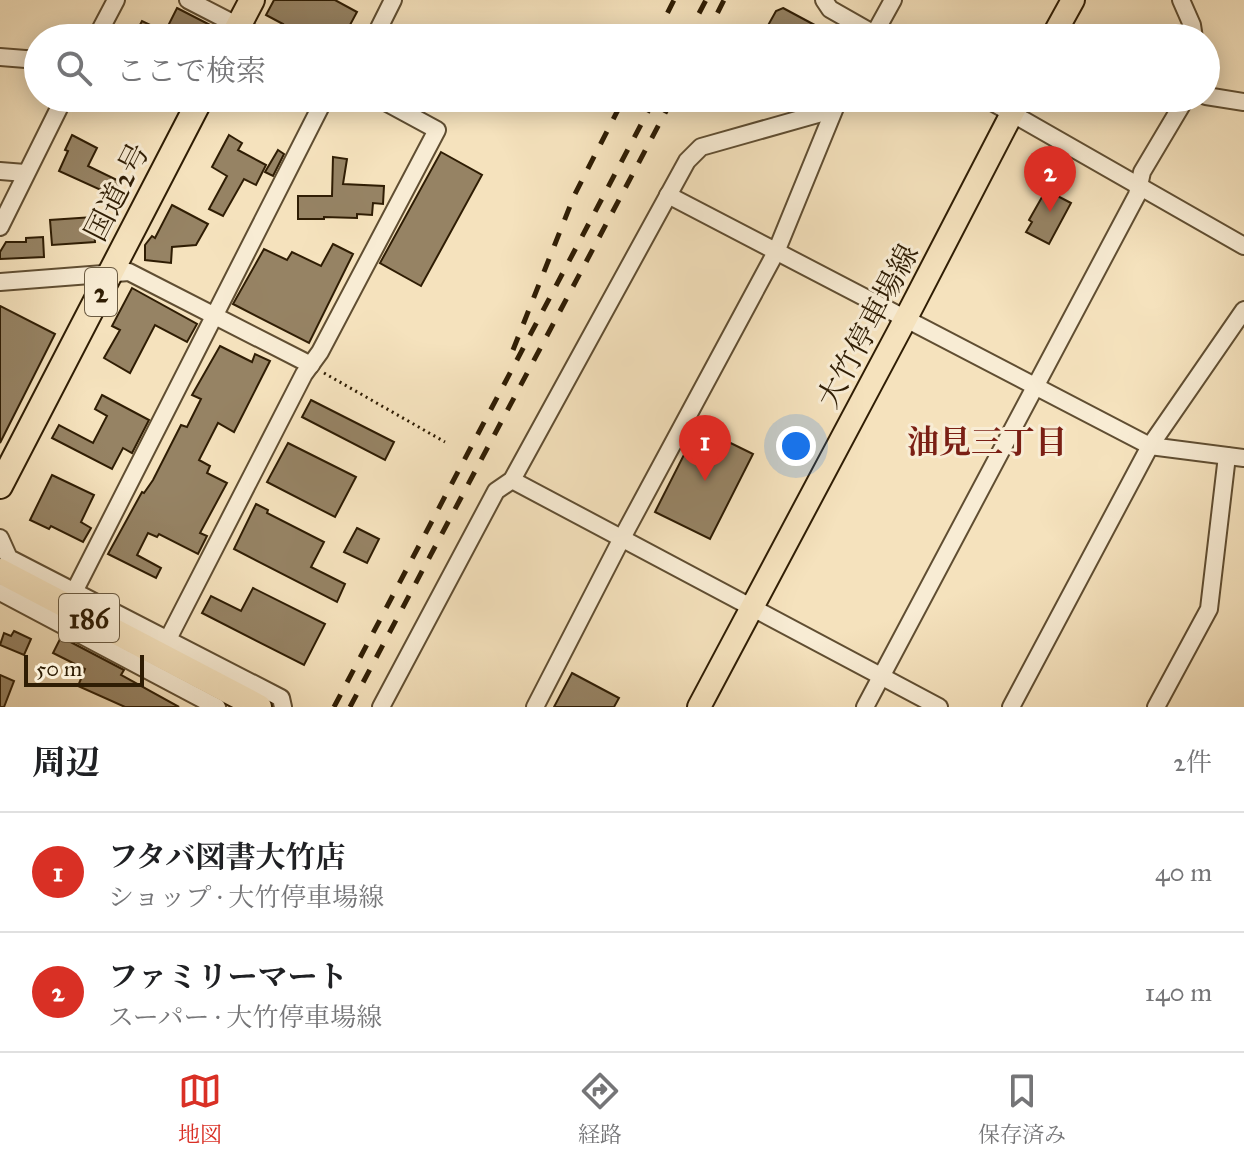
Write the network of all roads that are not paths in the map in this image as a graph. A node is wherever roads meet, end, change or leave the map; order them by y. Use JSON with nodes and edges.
{"nodes":[{"id":1,"x":116,"y":0,"type":"edge"},
{"id":2,"x":188,"y":0,"type":"edge"},
{"id":3,"x":252,"y":0,"type":"edge"},
{"id":4,"x":393,"y":0,"type":"edge"},
{"id":5,"x":824,"y":0,"type":"edge"},
{"id":6,"x":893,"y":0,"type":"edge"},
{"id":7,"x":1073,"y":0,"type":"edge"},
{"id":8,"x":1181,"y":0,"type":"edge"},
{"id":9,"x":103,"y":24,"type":"edge"},
{"id":10,"x":223,"y":24,"type":"edge"},
{"id":11,"x":239,"y":24,"type":"edge"},
{"id":12,"x":381,"y":24,"type":"edge"},
{"id":13,"x":854,"y":24,"type":"edge"},
{"id":14,"x":881,"y":24,"type":"edge"},
{"id":15,"x":1060,"y":24,"type":"edge"},
{"id":16,"x":1192,"y":24,"type":"edge"},
{"id":17,"x":0,"y":57,"type":"edge"},
{"id":18,"x":24,"y":59,"type":"edge"},
{"id":19,"x":1220,"y":98,"type":"edge"},
{"id":20,"x":1244,"y":102,"type":"edge"},
{"id":21,"x":57,"y":112,"type":"edge"},
{"id":22,"x":194,"y":112,"type":"edge"},
{"id":23,"x":318,"y":112,"type":"edge"},
{"id":24,"x":404,"y":112,"type":"edge"},
{"id":25,"x":811,"y":112,"type":"edge"},
{"id":26,"x":833,"y":112,"type":"edge"},
{"id":27,"x":1013,"y":112,"type":"edge"},
{"id":28,"x":1025,"y":112,"type":"edge"},
{"id":29,"x":1178,"y":112,"type":"edge"},
{"id":30,"x":0,"y":171,"type":"edge"},
{"id":31,"x":25,"y":173,"type":"junction"},
{"id":32,"x":1139,"y":185,"type":"junction"},
{"id":33,"x":668,"y":195,"type":"junction"},
{"id":34,"x":0,"y":227,"type":"edge"},
{"id":35,"x":1244,"y":246,"type":"edge"},
{"id":36,"x":776,"y":252,"type":"junction"},
{"id":37,"x":111,"y":273,"type":"junction"},
{"id":38,"x":0,"y":282,"type":"edge"},
{"id":39,"x":1244,"y":310,"type":"edge"},
{"id":40,"x":215,"y":316,"type":"junction"},
{"id":41,"x":906,"y":318,"type":"junction"},
{"id":42,"x":311,"y":365,"type":"junction"},
{"id":43,"x":1036,"y":388,"type":"junction"},
{"id":44,"x":1150,"y":446,"type":"junction"},
{"id":45,"x":1236,"y":457,"type":"edge"},
{"id":46,"x":512,"y":480,"type":"junction"},
{"id":47,"x":0,"y":486,"type":"edge"},
{"id":48,"x":0,"y":538,"type":"edge"},
{"id":49,"x":622,"y":538,"type":"junction"},
{"id":50,"x":0,"y":571,"type":"edge"},
{"id":51,"x":0,"y":592,"type":"edge"},
{"id":52,"x":74,"y":592,"type":"junction"},
{"id":53,"x":752,"y":607,"type":"junction"},
{"id":54,"x":167,"y":641,"type":"junction"},
{"id":55,"x":881,"y":676,"type":"junction"},
{"id":56,"x":217,"y":707,"type":"edge"},
{"id":57,"x":259,"y":707,"type":"edge"},
{"id":58,"x":283,"y":707,"type":"edge"},
{"id":59,"x":381,"y":707,"type":"edge"},
{"id":60,"x":535,"y":707,"type":"edge"},
{"id":61,"x":699,"y":707,"type":"edge"},
{"id":62,"x":865,"y":707,"type":"edge"},
{"id":63,"x":939,"y":707,"type":"edge"},
{"id":64,"x":1011,"y":707,"type":"edge"},
{"id":65,"x":1156,"y":707,"type":"edge"}],
"edges":[{"from":1,"to":9,"type":"street"},
{"from":2,"to":10,"type":"street"},
{"from":3,"to":11,"type":"highway"},
{"from":4,"to":12,"type":"street"},
{"from":5,"to":13,"type":"street"},
{"from":6,"to":14,"type":"street"},
{"from":7,"to":15,"type":"main road"},
{"from":8,"to":16,"type":"street"},
{"from":17,"to":18,"type":"street"},
{"from":19,"to":20,"type":"street"},
{"from":21,"to":31,"type":"street"},
{"from":22,"to":37,"type":"highway","name":"国道2号","number":"2"},
{"from":23,"to":40,"type":"street"},
{"from":24,"to":42,"type":"street"},
{"from":25,"to":33,"type":"street"},
{"from":26,"to":36,"type":"street"},
{"from":27,"to":41,"type":"main road","name":"大竹停車場線"},
{"from":28,"to":32,"type":"street"},
{"from":29,"to":32,"type":"street"},
{"from":30,"to":31,"type":"street"},
{"from":31,"to":34,"type":"street"},
{"from":32,"to":35,"type":"street"},
{"from":32,"to":43,"type":"street"},
{"from":33,"to":36,"type":"street"},
{"from":33,"to":46,"type":"street"},
{"from":36,"to":41,"type":"street"},
{"from":36,"to":49,"type":"street"},
{"from":37,"to":38,"type":"street"},
{"from":37,"to":40,"type":"street"},
{"from":37,"to":47,"type":"highway","name":"国道2号","number":"2"},
{"from":39,"to":44,"type":"street"},
{"from":40,"to":42,"type":"street"},
{"from":40,"to":52,"type":"street"},
{"from":41,"to":43,"type":"street"},
{"from":41,"to":53,"type":"main road","name":"大竹停車場線"},
{"from":42,"to":54,"type":"street"},
{"from":43,"to":44,"type":"street"},
{"from":43,"to":55,"type":"street"},
{"from":44,"to":45,"type":"street"},
{"from":44,"to":64,"type":"street"},
{"from":45,"to":65,"type":"street"},
{"from":46,"to":49,"type":"street"},
{"from":46,"to":59,"type":"street"},
{"from":48,"to":52,"type":"street"},
{"from":49,"to":53,"type":"street"},
{"from":49,"to":60,"type":"street"},
{"from":50,"to":57,"type":"highway","number":"186"},
{"from":51,"to":56,"type":"street"},
{"from":52,"to":54,"type":"street"},
{"from":53,"to":55,"type":"street"},
{"from":53,"to":61,"type":"main road","name":"大竹停車場線"},
{"from":54,"to":58,"type":"street"},
{"from":55,"to":62,"type":"street"},
{"from":55,"to":63,"type":"street"}]}
